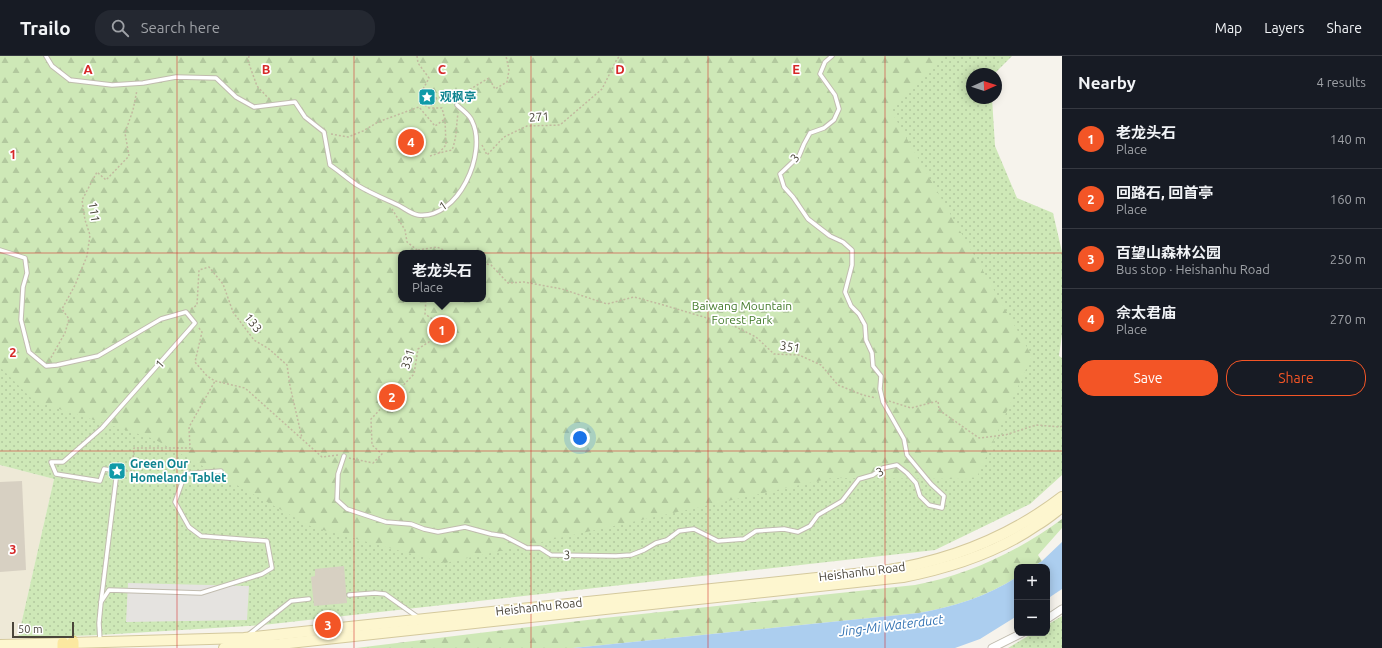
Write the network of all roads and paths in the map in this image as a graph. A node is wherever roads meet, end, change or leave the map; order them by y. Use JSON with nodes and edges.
{"nodes":[{"id":1,"x":46,"y":56,"type":"edge"},
{"id":2,"x":249,"y":56,"type":"edge"},
{"id":3,"x":417,"y":56,"type":"edge"},
{"id":4,"x":506,"y":56,"type":"edge"},
{"id":5,"x":620,"y":56,"type":"edge"},
{"id":6,"x":832,"y":56,"type":"edge"},
{"id":7,"x":139,"y":83,"type":"junction"},
{"id":8,"x":427,"y":97,"type":"dead end"},
{"id":9,"x":437,"y":98,"type":"junction"},
{"id":10,"x":274,"y":104,"type":"junction"},
{"id":11,"x":457,"y":105,"type":"junction"},
{"id":12,"x":429,"y":108,"type":"junction"},
{"id":13,"x":445,"y":119,"type":"junction"},
{"id":14,"x":475,"y":130,"type":"junction"},
{"id":15,"x":324,"y":132,"type":"junction"},
{"id":16,"x":439,"y":153,"type":"junction"},
{"id":17,"x":430,"y":156,"type":"dead end"},
{"id":18,"x":387,"y":200,"type":"junction"},
{"id":19,"x":0,"y":250,"type":"edge"},
{"id":20,"x":415,"y":250,"type":"edge"},
{"id":21,"x":425,"y":250,"type":"edge"},
{"id":22,"x":444,"y":250,"type":"edge"},
{"id":23,"x":486,"y":263,"type":"edge"},
{"id":24,"x":426,"y":302,"type":"edge"},
{"id":25,"x":186,"y":312,"type":"junction"},
{"id":26,"x":195,"y":323,"type":"junction"},
{"id":27,"x":46,"y":366,"type":"junction"},
{"id":28,"x":215,"y":381,"type":"junction"},
{"id":29,"x":882,"y":399,"type":"junction"},
{"id":30,"x":1062,"y":426,"type":"edge"},
{"id":31,"x":302,"y":439,"type":"junction"},
{"id":32,"x":344,"y":456,"type":"junction"},
{"id":33,"x":221,"y":470,"type":"dead end"},
{"id":34,"x":117,"y":471,"type":"junction"},
{"id":35,"x":1062,"y":497,"type":"edge"},
{"id":36,"x":1062,"y":507,"type":"edge"},
{"id":37,"x":349,"y":595,"type":"dead end"},
{"id":38,"x":309,"y":600,"type":"dead end"},
{"id":39,"x":101,"y":602,"type":"junction"},
{"id":40,"x":1062,"y":609,"type":"edge"},
{"id":41,"x":1050,"y":617,"type":"edge"},
{"id":42,"x":421,"y":619,"type":"junction"},
{"id":43,"x":1016,"y":636,"type":"edge"},
{"id":44,"x":244,"y":638,"type":"junction"},
{"id":45,"x":100,"y":642,"type":"junction"},
{"id":46,"x":0,"y":645,"type":"edge"},
{"id":47,"x":68,"y":645,"type":"edge"},
{"id":48,"x":224,"y":648,"type":"edge"},
{"id":49,"x":992,"y":648,"type":"edge"}],
"edges":[{"from":1,"to":7,"type":"lane"},
{"from":2,"to":10,"type":"path"},
{"from":3,"to":12,"type":"path"},
{"from":4,"to":11,"type":"path"},
{"from":5,"to":14,"type":"path","name":"271","number":"271"},
{"from":6,"to":29,"type":"lane","name":"3","number":"3"},
{"from":7,"to":10,"type":"lane"},
{"from":7,"to":27,"type":"path","name":"111","number":"111"},
{"from":8,"to":9,"type":"path"},
{"from":9,"to":11,"type":"path"},
{"from":9,"to":12,"type":"path"},
{"from":10,"to":15,"type":"lane"},
{"from":11,"to":14,"type":"lane","name":"1","number":"1"},
{"from":11,"to":16,"type":"path"},
{"from":12,"to":13,"type":"path"},
{"from":13,"to":15,"type":"path"},
{"from":13,"to":16,"type":"path"},
{"from":14,"to":18,"type":"lane","name":"1","number":"1"},
{"from":15,"to":18,"type":"lane","name":"1","number":"1"},
{"from":16,"to":17,"type":"path"},
{"from":18,"to":20,"type":"path"},
{"from":19,"to":27,"type":"lane"},
{"from":21,"to":22,"type":"path"},
{"from":23,"to":29,"type":"path","name":"351"},
{"from":24,"to":32,"type":"path","name":"331"},
{"from":25,"to":26,"type":"lane"},
{"from":25,"to":27,"type":"lane"},
{"from":25,"to":31,"type":"path","name":"133","number":"133"},
{"from":26,"to":28,"type":"path"},
{"from":26,"to":34,"type":"lane","name":"1","number":"1"},
{"from":28,"to":31,"type":"path"},
{"from":28,"to":34,"type":"path"},
{"from":29,"to":30,"type":"path","name":"351"},
{"from":29,"to":32,"type":"lane","name":"3","number":"3"},
{"from":31,"to":32,"type":"path"},
{"from":33,"to":39,"type":"lane"},
{"from":34,"to":39,"type":"lane"},
{"from":35,"to":42,"type":"main road","name":"Heishanhu Road"},
{"from":36,"to":48,"type":"main road","name":"Heishanhu Road"},
{"from":37,"to":42,"type":"lane"},
{"from":38,"to":44,"type":"lane"},
{"from":39,"to":45,"type":"lane"},
{"from":40,"to":41,"type":"street"},
{"from":42,"to":44,"type":"main road","name":"Heishanhu Road"},
{"from":43,"to":49,"type":"street"},
{"from":44,"to":45,"type":"main road","name":"Heishanhu Road"},
{"from":45,"to":47,"type":"main road","name":"Heishanhu Road"},
{"from":46,"to":47,"type":"main road","name":"Heishanhu Road"}]}
